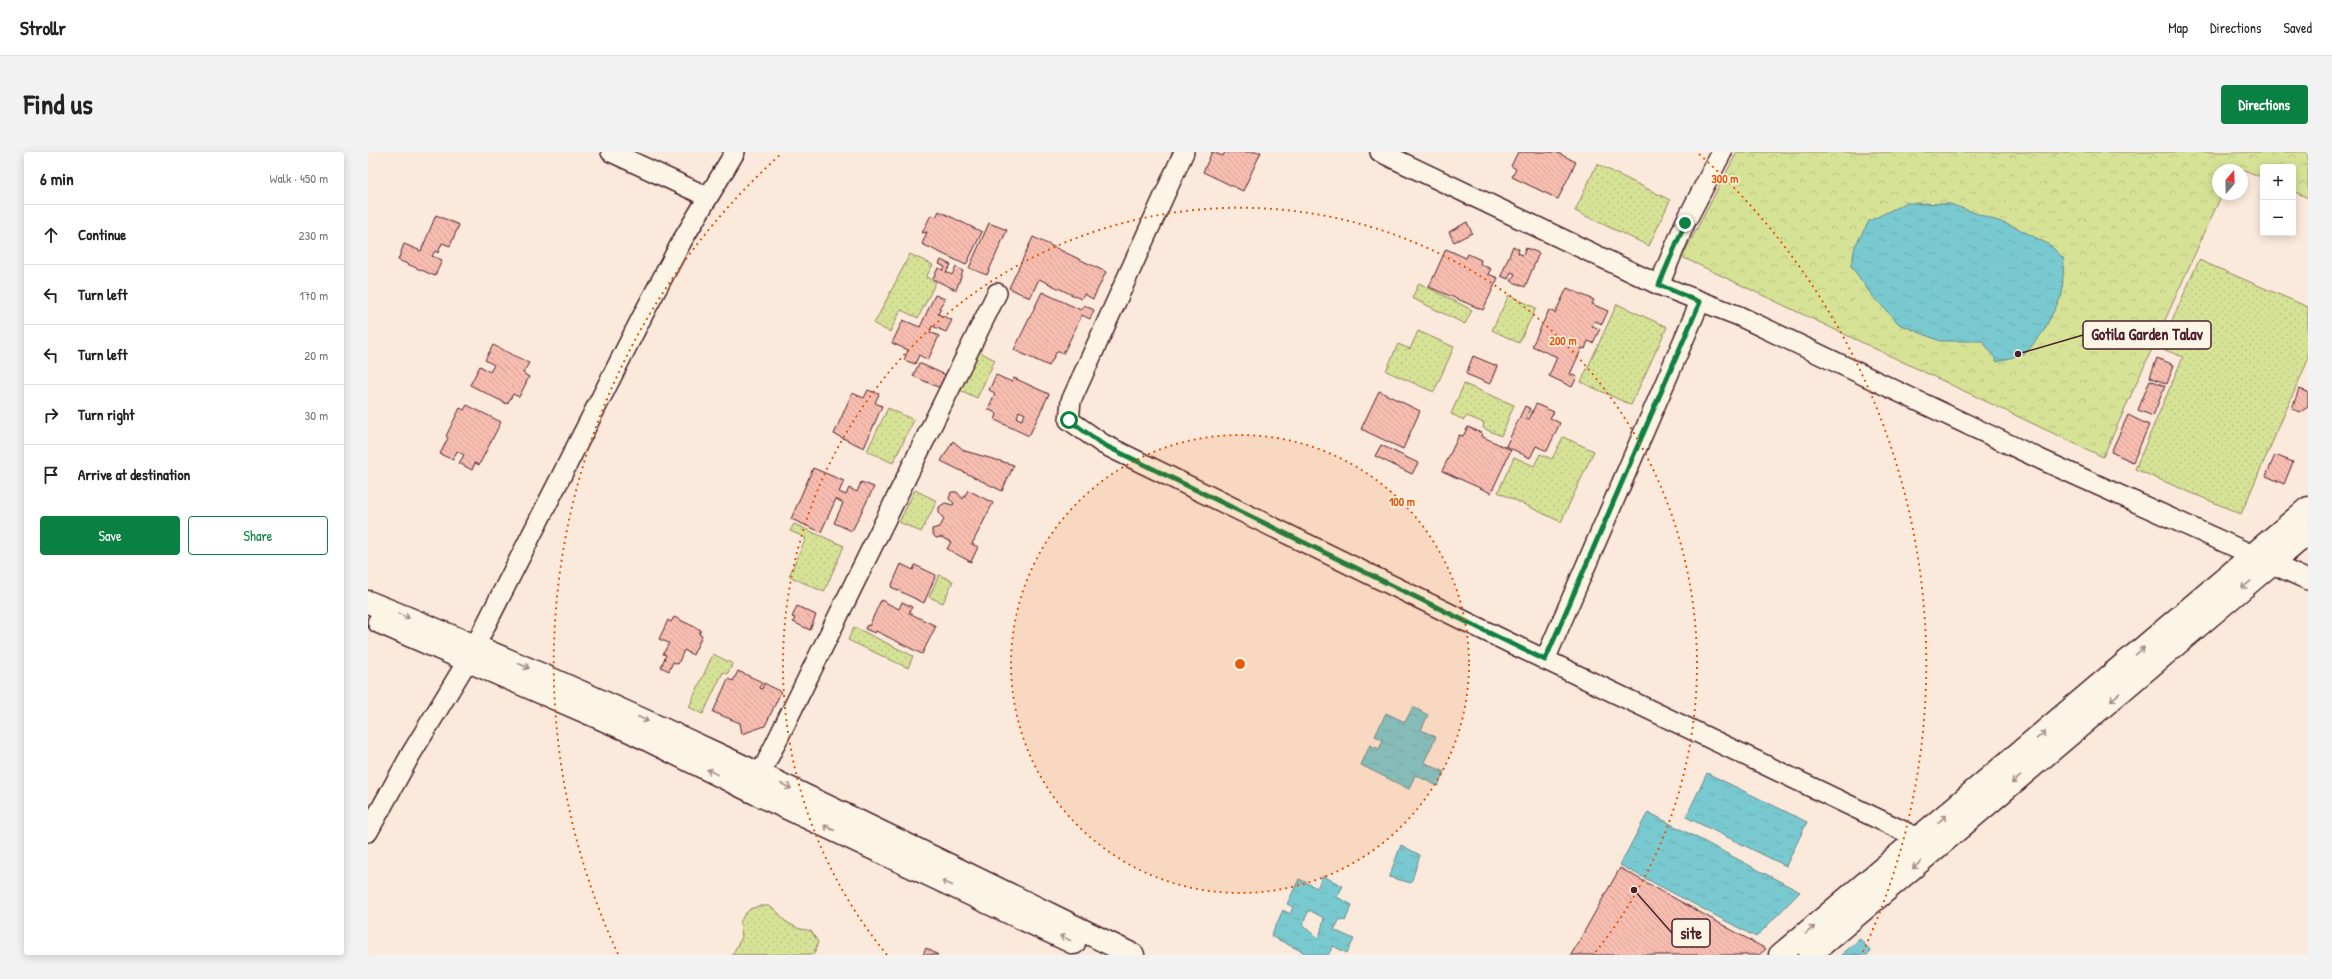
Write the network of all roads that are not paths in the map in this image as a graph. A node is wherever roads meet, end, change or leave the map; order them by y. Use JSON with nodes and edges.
{"nodes":[{"id":1,"x":611,"y":152,"type":"edge"},
{"id":2,"x":734,"y":152,"type":"edge"},
{"id":3,"x":1184,"y":152,"type":"edge"},
{"id":4,"x":1380,"y":152,"type":"edge"},
{"id":5,"x":1722,"y":152,"type":"edge"},
{"id":6,"x":708,"y":197,"type":"junction"},
{"id":7,"x":1659,"y":285,"type":"junction"},
{"id":8,"x":997,"y":292,"type":"dead end"},
{"id":9,"x":1700,"y":302,"type":"junction"},
{"id":10,"x":2308,"y":508,"type":"edge"},
{"id":11,"x":2308,"y":533,"type":"edge"},
{"id":12,"x":2263,"y":558,"type":"junction"},
{"id":13,"x":2308,"y":580,"type":"edge"},
{"id":14,"x":368,"y":602,"type":"edge"},
{"id":15,"x":368,"y":617,"type":"edge"},
{"id":16,"x":472,"y":653,"type":"junction"},
{"id":17,"x":1545,"y":660,"type":"junction"},
{"id":18,"x":761,"y":773,"type":"junction"},
{"id":19,"x":368,"y":832,"type":"edge"},
{"id":20,"x":1918,"y":838,"type":"junction"},
{"id":21,"x":1100,"y":955,"type":"edge"},
{"id":22,"x":1133,"y":955,"type":"edge"},
{"id":23,"x":1780,"y":955,"type":"edge"},
{"id":24,"x":1810,"y":955,"type":"edge"}],
"edges":[{"from":1,"to":6,"type":"street"},
{"from":2,"to":6,"type":"street"},
{"from":3,"to":17,"type":"street"},
{"from":4,"to":7,"type":"street"},
{"from":5,"to":7,"type":"street"},
{"from":6,"to":16,"type":"street"},
{"from":7,"to":9,"type":"street"},
{"from":8,"to":18,"type":"street"},
{"from":9,"to":12,"type":"street"},
{"from":9,"to":17,"type":"street"},
{"from":10,"to":12,"type":"main road"},
{"from":11,"to":12,"type":"main road"},
{"from":12,"to":13,"type":"street"},
{"from":20,"to":12,"type":"main road","one_way":true},
{"from":12,"to":24,"type":"main road","one_way":true},
{"from":14,"to":16,"type":"main road","one_way":true},
{"from":15,"to":16,"type":"main road"},
{"from":16,"to":18,"type":"main road","one_way":true},
{"from":16,"to":19,"type":"street"},
{"from":21,"to":16,"type":"main road","one_way":true},
{"from":17,"to":20,"type":"street"},
{"from":18,"to":22,"type":"main road","one_way":true},
{"from":23,"to":20,"type":"main road","one_way":true}]}
